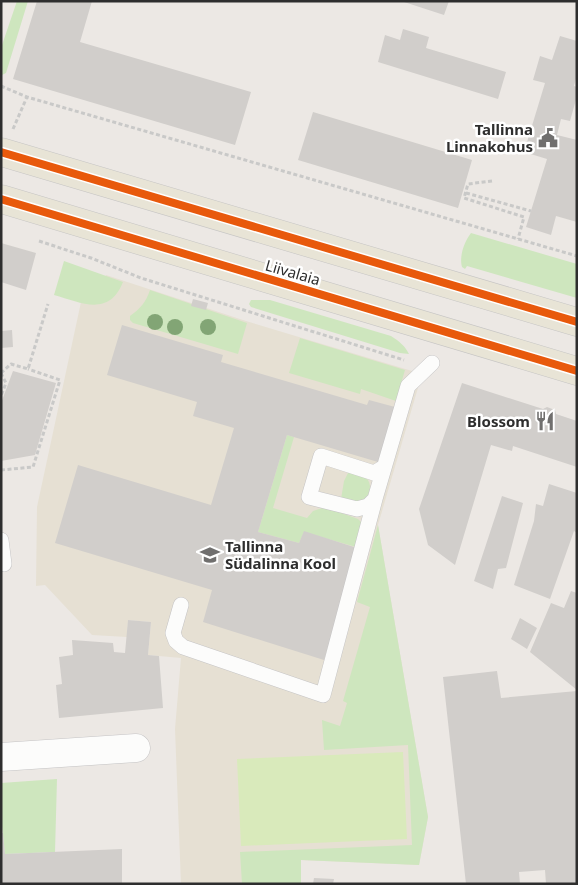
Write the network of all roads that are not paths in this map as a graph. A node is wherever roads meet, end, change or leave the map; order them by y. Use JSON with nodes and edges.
{"nodes":[{"id":1,"x":6,"y":143,"type":"edge"},
{"id":2,"x":1,"y":199,"type":"edge"},
{"id":3,"x":577,"y":322,"type":"edge"},
{"id":4,"x":432,"y":363,"type":"road end"},
{"id":5,"x":577,"y":371,"type":"edge"},
{"id":6,"x":384,"y":467,"type":"junction"},
{"id":7,"x":375,"y":499,"type":"junction"},
{"id":8,"x":1,"y":540,"type":"edge"},
{"id":9,"x":4,"y":564,"type":"dead end"},
{"id":10,"x":181,"y":605,"type":"dead end"},
{"id":11,"x":136,"y":748,"type":"dead end"},
{"id":12,"x":1,"y":757,"type":"edge"}],
"edges":[{"from":1,"to":3,"type":"main road"},
{"from":2,"to":5,"type":"main road","name":"Liivalaia"},
{"from":4,"to":6,"type":"lane"},
{"from":6,"to":7,"type":"lane"},
{"from":6,"to":7,"type":"lane"},
{"from":7,"to":10,"type":"lane"},
{"from":8,"to":9,"type":"lane"},
{"from":11,"to":12,"type":"street"}]}
